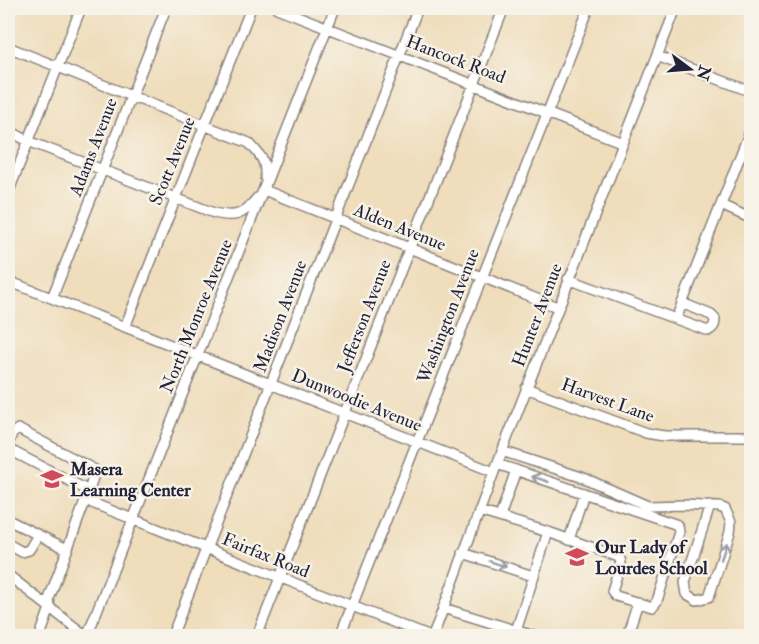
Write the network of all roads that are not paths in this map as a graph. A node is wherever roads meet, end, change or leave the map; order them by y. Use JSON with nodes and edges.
{"nodes":[{"id":1,"x":81,"y":8,"type":"edge"},
{"id":2,"x":166,"y":8,"type":"edge"},
{"id":3,"x":251,"y":8,"type":"edge"},
{"id":4,"x":277,"y":8,"type":"edge"},
{"id":5,"x":335,"y":8,"type":"edge"},
{"id":6,"x":418,"y":8,"type":"edge"},
{"id":7,"x":504,"y":8,"type":"edge"},
{"id":8,"x":589,"y":8,"type":"edge"},
{"id":9,"x":676,"y":8,"type":"edge"},
{"id":10,"x":327,"y":27,"type":"junction"},
{"id":11,"x":8,"y":47,"type":"edge"},
{"id":12,"x":399,"y":55,"type":"junction"},
{"id":13,"x":657,"y":56,"type":"junction"},
{"id":14,"x":58,"y":67,"type":"junction"},
{"id":15,"x":473,"y":83,"type":"junction"},
{"id":16,"x":752,"y":92,"type":"edge"},
{"id":17,"x":131,"y":96,"type":"junction"},
{"id":18,"x":546,"y":112,"type":"junction"},
{"id":19,"x":204,"y":125,"type":"junction"},
{"id":20,"x":752,"y":126,"type":"edge"},
{"id":21,"x":8,"y":130,"type":"edge"},
{"id":22,"x":28,"y":141,"type":"junction"},
{"id":23,"x":621,"y":142,"type":"junction"},
{"id":24,"x":102,"y":170,"type":"junction"},
{"id":25,"x":264,"y":190,"type":"junction"},
{"id":26,"x":8,"y":193,"type":"edge"},
{"id":27,"x":175,"y":198,"type":"junction"},
{"id":28,"x":721,"y":205,"type":"junction"},
{"id":29,"x":335,"y":219,"type":"junction"},
{"id":30,"x":752,"y":219,"type":"edge"},
{"id":31,"x":408,"y":248,"type":"junction"},
{"id":32,"x":481,"y":277,"type":"junction"},
{"id":33,"x":568,"y":279,"type":"junction"},
{"id":34,"x":8,"y":281,"type":"edge"},
{"id":35,"x":52,"y":298,"type":"junction"},
{"id":36,"x":682,"y":303,"type":"junction"},
{"id":37,"x":557,"y":307,"type":"junction"},
{"id":38,"x":676,"y":319,"type":"junction"},
{"id":39,"x":125,"y":327,"type":"junction"},
{"id":40,"x":198,"y":354,"type":"junction"},
{"id":41,"x":271,"y":384,"type":"junction"},
{"id":42,"x":526,"y":388,"type":"junction"},
{"id":43,"x":343,"y":413,"type":"junction"},
{"id":44,"x":752,"y":436,"type":"edge"},
{"id":45,"x":417,"y":442,"type":"junction"},
{"id":46,"x":8,"y":444,"type":"edge"},
{"id":47,"x":8,"y":449,"type":"edge"},
{"id":48,"x":502,"y":451,"type":"junction"},
{"id":49,"x":495,"y":468,"type":"junction"},
{"id":50,"x":516,"y":470,"type":"junction"},
{"id":51,"x":89,"y":491,"type":"junction"},
{"id":52,"x":584,"y":493,"type":"junction"},
{"id":53,"x":92,"y":503,"type":"dead end"},
{"id":54,"x":710,"y":506,"type":"junction"},
{"id":55,"x":479,"y":511,"type":"junction"},
{"id":56,"x":500,"y":517,"type":"junction"},
{"id":57,"x":8,"y":520,"type":"edge"},
{"id":58,"x":133,"y":520,"type":"junction"},
{"id":59,"x":548,"y":532,"type":"junction"},
{"id":60,"x":38,"y":535,"type":"junction"},
{"id":61,"x":569,"y":540,"type":"junction"},
{"id":62,"x":8,"y":544,"type":"edge"},
{"id":63,"x":67,"y":549,"type":"junction"},
{"id":64,"x":206,"y":549,"type":"junction"},
{"id":65,"x":464,"y":553,"type":"junction"},
{"id":66,"x":8,"y":575,"type":"edge"},
{"id":67,"x":534,"y":576,"type":"junction"},
{"id":68,"x":279,"y":578,"type":"junction"},
{"id":69,"x":638,"y":602,"type":"junction"},
{"id":70,"x":351,"y":606,"type":"junction"},
{"id":71,"x":50,"y":608,"type":"junction"},
{"id":72,"x":443,"y":608,"type":"junction"},
{"id":73,"x":520,"y":633,"type":"edge"},
{"id":74,"x":40,"y":636,"type":"edge"},
{"id":75,"x":86,"y":636,"type":"edge"},
{"id":76,"x":172,"y":636,"type":"edge"},
{"id":77,"x":257,"y":636,"type":"edge"},
{"id":78,"x":340,"y":636,"type":"edge"},
{"id":79,"x":428,"y":636,"type":"edge"},
{"id":80,"x":433,"y":636,"type":"edge"},
{"id":81,"x":534,"y":636,"type":"edge"},
{"id":82,"x":627,"y":636,"type":"edge"}],
"edges":[{"from":1,"to":14,"type":"street"},
{"from":2,"to":17,"type":"street","name":"Adams Avenue"},
{"from":3,"to":19,"type":"street","name":"Scott Avenue"},
{"from":4,"to":10,"type":"street","name":"Hancock Road"},
{"from":5,"to":10,"type":"street","name":"North Monroe Avenue"},
{"from":6,"to":12,"type":"street","name":"Madison Avenue"},
{"from":7,"to":15,"type":"street","name":"Jefferson Avenue"},
{"from":8,"to":18,"type":"street","name":"Washington Avenue"},
{"from":9,"to":13,"type":"street","name":"Hunter Avenue"},
{"from":10,"to":12,"type":"street","name":"Hancock Road"},
{"from":10,"to":25,"type":"street","name":"North Monroe Avenue"},
{"from":11,"to":14,"type":"street"},
{"from":12,"to":15,"type":"street","name":"Hancock Road"},
{"from":12,"to":29,"type":"street","name":"Madison Avenue"},
{"from":13,"to":16,"type":"street"},
{"from":13,"to":23,"type":"street","name":"Hunter Avenue"},
{"from":14,"to":17,"type":"street"},
{"from":14,"to":22,"type":"street"},
{"from":15,"to":18,"type":"street","name":"Hancock Road"},
{"from":15,"to":31,"type":"street","name":"Jefferson Avenue"},
{"from":17,"to":19,"type":"street"},
{"from":17,"to":24,"type":"street","name":"Adams Avenue"},
{"from":18,"to":23,"type":"street","name":"Hancock Road"},
{"from":18,"to":32,"type":"street","name":"Washington Avenue"},
{"from":19,"to":25,"type":"street"},
{"from":19,"to":27,"type":"street","name":"Scott Avenue"},
{"from":20,"to":28,"type":"street"},
{"from":21,"to":22,"type":"street"},
{"from":22,"to":24,"type":"street"},
{"from":22,"to":26,"type":"street"},
{"from":23,"to":33,"type":"street","name":"Hunter Avenue"},
{"from":24,"to":27,"type":"street"},
{"from":24,"to":35,"type":"street","name":"Adams Avenue"},
{"from":25,"to":27,"type":"street"},
{"from":25,"to":29,"type":"street","name":"Alden Avenue"},
{"from":25,"to":40,"type":"street","name":"North Monroe Avenue"},
{"from":27,"to":39,"type":"street","name":"Scott Avenue"},
{"from":28,"to":30,"type":"street"},
{"from":28,"to":36,"type":"street"},
{"from":29,"to":31,"type":"street","name":"Alden Avenue"},
{"from":29,"to":41,"type":"street","name":"Madison Avenue"},
{"from":31,"to":32,"type":"street","name":"Alden Avenue"},
{"from":31,"to":43,"type":"street","name":"Jefferson Avenue"},
{"from":32,"to":37,"type":"street","name":"Alden Avenue"},
{"from":32,"to":45,"type":"street","name":"Washington Avenue"},
{"from":33,"to":37,"type":"street","name":"Hunter Avenue"},
{"from":33,"to":38,"type":"street"},
{"from":34,"to":35,"type":"street","name":"Dunwoodie Avenue"},
{"from":35,"to":39,"type":"street","name":"Dunwoodie Avenue"},
{"from":36,"to":38,"type":"street"},
{"from":36,"to":38,"type":"street"},
{"from":37,"to":42,"type":"street","name":"Hunter Avenue"},
{"from":39,"to":40,"type":"street","name":"Dunwoodie Avenue"},
{"from":40,"to":41,"type":"street","name":"Dunwoodie Avenue"},
{"from":40,"to":58,"type":"street","name":"North Monroe Avenue"},
{"from":41,"to":43,"type":"street","name":"Dunwoodie Avenue"},
{"from":41,"to":64,"type":"street","name":"Madison Avenue"},
{"from":42,"to":44,"type":"street","name":"Harvest Lane"},
{"from":42,"to":48,"type":"street","name":"Hunter Avenue"},
{"from":43,"to":45,"type":"street","name":"Dunwoodie Avenue"},
{"from":43,"to":68,"type":"street","name":"Jefferson Avenue"},
{"from":45,"to":49,"type":"street","name":"Dunwoodie Avenue"},
{"from":45,"to":70,"type":"street","name":"Washington Avenue"},
{"from":46,"to":51,"type":"street"},
{"from":47,"to":51,"type":"street"},
{"from":48,"to":49,"type":"street","name":"Hunter Avenue"},
{"from":48,"to":54,"type":"street"},
{"from":49,"to":50,"type":"street","name":"Dunwoodie Avenue"},
{"from":49,"to":55,"type":"street","name":"Hunter Avenue"},
{"from":52,"to":50,"type":"street","name":"Dunwoodie Avenue","one_way":true},
{"from":50,"to":56,"type":"street"},
{"from":51,"to":63,"type":"street"},
{"from":52,"to":61,"type":"street"},
{"from":52,"to":69,"type":"street","name":"Dunwoodie Avenue"},
{"from":53,"to":58,"type":"street","name":"Fairfax Road"},
{"from":54,"to":54,"type":"street","one_way":true},
{"from":55,"to":56,"type":"street"},
{"from":55,"to":65,"type":"street","name":"Hunter Avenue"},
{"from":56,"to":59,"type":"street"},
{"from":57,"to":60,"type":"street"},
{"from":58,"to":64,"type":"street","name":"Fairfax Road"},
{"from":58,"to":75,"type":"street","name":"North Monroe Avenue"},
{"from":59,"to":61,"type":"street"},
{"from":59,"to":67,"type":"street"},
{"from":60,"to":62,"type":"street"},
{"from":60,"to":63,"type":"street"},
{"from":61,"to":69,"type":"street"},
{"from":63,"to":71,"type":"street"},
{"from":64,"to":68,"type":"street","name":"Fairfax Road"},
{"from":64,"to":76,"type":"street","name":"Madison Avenue"},
{"from":65,"to":67,"type":"street","one_way":true},
{"from":65,"to":72,"type":"street","name":"Hunter Avenue"},
{"from":66,"to":71,"type":"street"},
{"from":67,"to":73,"type":"street"},
{"from":68,"to":70,"type":"street","name":"Fairfax Road"},
{"from":68,"to":77,"type":"street","name":"Jefferson Avenue"},
{"from":69,"to":82,"type":"street"},
{"from":70,"to":78,"type":"street","name":"Washington Avenue"},
{"from":70,"to":79,"type":"street","name":"Fairfax Road"},
{"from":71,"to":74,"type":"street"},
{"from":71,"to":75,"type":"street"},
{"from":72,"to":73,"type":"street"},
{"from":72,"to":80,"type":"street","name":"Hunter Avenue"},
{"from":73,"to":81,"type":"street"}]}
